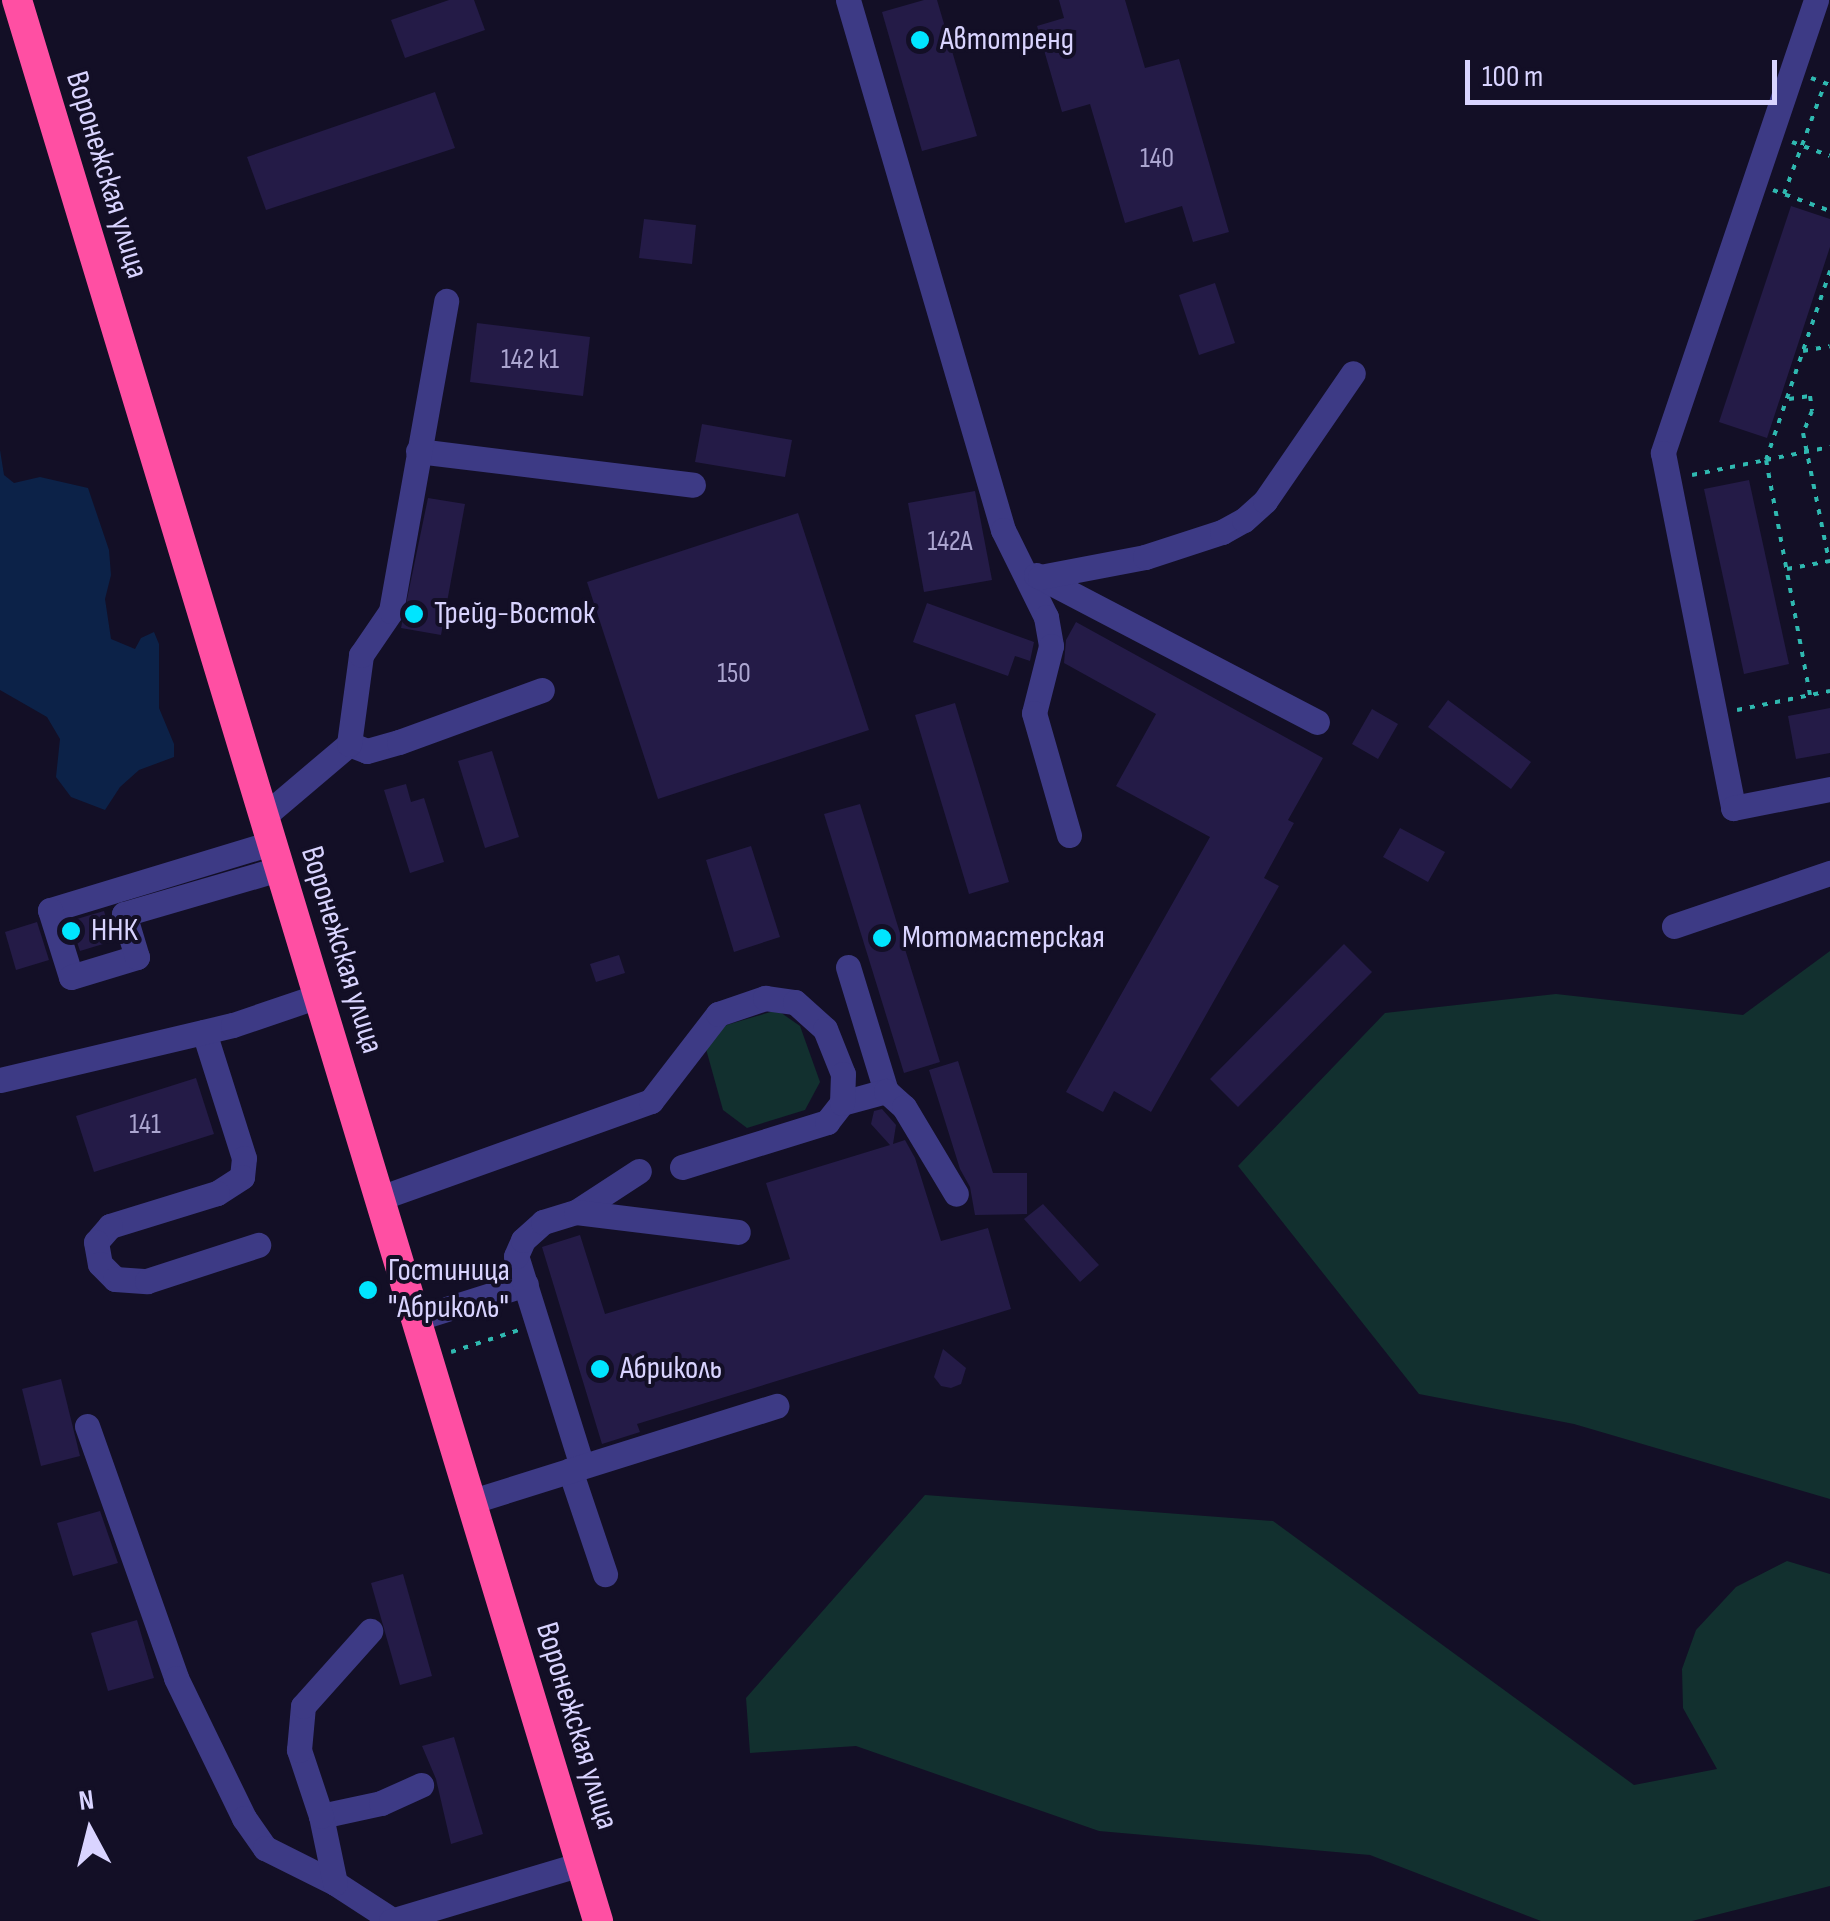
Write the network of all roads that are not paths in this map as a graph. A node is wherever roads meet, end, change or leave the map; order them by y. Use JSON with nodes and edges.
{"nodes":[{"id":1,"x":17,"y":0,"type":"edge"},
{"id":2,"x":848,"y":0,"type":"edge"},
{"id":3,"x":1816,"y":0,"type":"edge"},
{"id":4,"x":446,"y":302,"type":"dead end"},
{"id":5,"x":1353,"y":373,"type":"dead end"},
{"id":6,"x":418,"y":450,"type":"junction"},
{"id":7,"x":694,"y":484,"type":"dead end"},
{"id":8,"x":1029,"y":571,"type":"junction"},
{"id":9,"x":542,"y":690,"type":"dead end"},
{"id":10,"x":1317,"y":722,"type":"dead end"},
{"id":11,"x":349,"y":744,"type":"junction"},
{"id":12,"x":1830,"y":789,"type":"edge"},
{"id":13,"x":1069,"y":835,"type":"dead end"},
{"id":14,"x":271,"y":843,"type":"junction"},
{"id":15,"x":1830,"y":873,"type":"edge"},
{"id":16,"x":1674,"y":926,"type":"dead end"},
{"id":17,"x":848,"y":967,"type":"dead end"},
{"id":18,"x":318,"y":996,"type":"junction"},
{"id":19,"x":204,"y":1032,"type":"junction"},
{"id":20,"x":0,"y":1080,"type":"edge"},
{"id":21,"x":886,"y":1091,"type":"junction"},
{"id":22,"x":842,"y":1103,"type":"junction"},
{"id":23,"x":682,"y":1167,"type":"dead end"},
{"id":24,"x":639,"y":1171,"type":"dead end"},
{"id":25,"x":956,"y":1194,"type":"dead end"},
{"id":26,"x":380,"y":1198,"type":"junction"},
{"id":27,"x":576,"y":1212,"type":"junction"},
{"id":28,"x":738,"y":1232,"type":"dead end"},
{"id":29,"x":258,"y":1244,"type":"dead end"},
{"id":30,"x":526,"y":1284,"type":"junction"},
{"id":31,"x":418,"y":1318,"type":"junction"},
{"id":32,"x":777,"y":1406,"type":"dead end"},
{"id":33,"x":87,"y":1426,"type":"dead end"},
{"id":34,"x":576,"y":1468,"type":"junction"},
{"id":35,"x":472,"y":1501,"type":"junction"},
{"id":36,"x":605,"y":1574,"type":"dead end"},
{"id":37,"x":370,"y":1631,"type":"dead end"},
{"id":38,"x":420,"y":1785,"type":"dead end"},
{"id":39,"x":321,"y":1816,"type":"junction"},
{"id":40,"x":581,"y":1864,"type":"junction"},
{"id":41,"x":335,"y":1882,"type":"junction"},
{"id":42,"x":392,"y":1921,"type":"edge"},
{"id":43,"x":598,"y":1921,"type":"edge"}],
"edges":[{"from":1,"to":14,"type":"highway","name":"Воронежская улица"},
{"from":2,"to":8,"type":"street"},
{"from":3,"to":12,"type":"street"},
{"from":4,"to":6,"type":"street"},
{"from":5,"to":8,"type":"street"},
{"from":6,"to":7,"type":"street"},
{"from":6,"to":11,"type":"street"},
{"from":8,"to":10,"type":"street"},
{"from":8,"to":13,"type":"street"},
{"from":9,"to":11,"type":"street"},
{"from":11,"to":14,"type":"street"},
{"from":14,"to":14,"type":"street"},
{"from":14,"to":18,"type":"highway","name":"Воронежская улица"},
{"from":15,"to":16,"type":"street"},
{"from":17,"to":21,"type":"street"},
{"from":18,"to":19,"type":"street"},
{"from":18,"to":26,"type":"highway","name":"Воронежская улица"},
{"from":19,"to":20,"type":"street"},
{"from":19,"to":29,"type":"street"},
{"from":21,"to":22,"type":"street"},
{"from":21,"to":25,"type":"street"},
{"from":22,"to":23,"type":"street"},
{"from":22,"to":26,"type":"street"},
{"from":24,"to":27,"type":"street"},
{"from":26,"to":31,"type":"highway","name":"Воронежская улица"},
{"from":27,"to":28,"type":"street"},
{"from":27,"to":30,"type":"street"},
{"from":30,"to":31,"type":"street"},
{"from":30,"to":34,"type":"street"},
{"from":31,"to":35,"type":"highway","name":"Воронежская улица"},
{"from":32,"to":34,"type":"street"},
{"from":33,"to":41,"type":"street"},
{"from":34,"to":35,"type":"street"},
{"from":34,"to":36,"type":"street"},
{"from":35,"to":40,"type":"highway","name":"Воронежская улица"},
{"from":37,"to":39,"type":"street"},
{"from":38,"to":39,"type":"street"},
{"from":39,"to":41,"type":"street"},
{"from":40,"to":42,"type":"street"},
{"from":40,"to":43,"type":"highway","name":"Воронежская улица"},
{"from":41,"to":42,"type":"street"}]}
